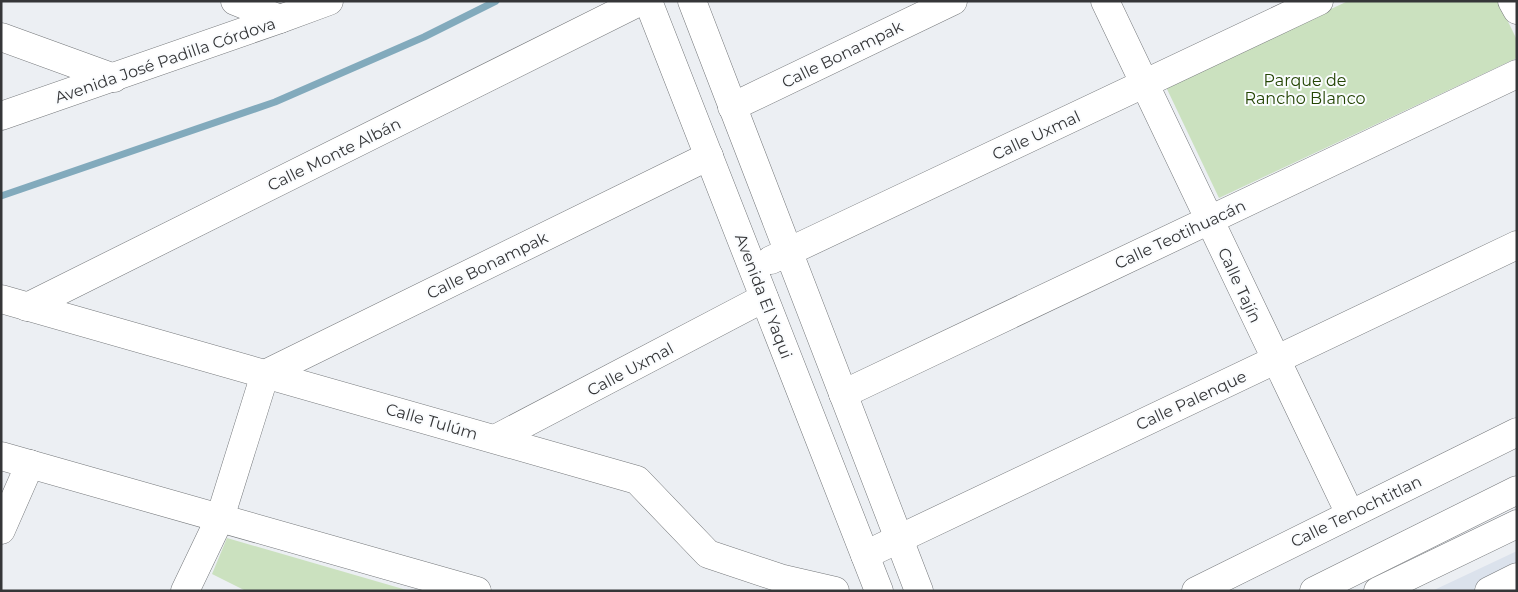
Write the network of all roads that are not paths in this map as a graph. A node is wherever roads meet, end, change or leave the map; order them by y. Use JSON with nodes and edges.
{"nodes":[{"id":1,"x":235,"y":1,"type":"edge"},
{"id":2,"x":329,"y":1,"type":"edge"},
{"id":3,"x":641,"y":1,"type":"edge"},
{"id":4,"x":648,"y":1,"type":"edge"},
{"id":5,"x":692,"y":1,"type":"edge"},
{"id":6,"x":953,"y":1,"type":"edge"},
{"id":7,"x":1105,"y":1,"type":"edge"},
{"id":8,"x":1319,"y":1,"type":"edge"},
{"id":9,"x":1512,"y":1,"type":"edge"},
{"id":10,"x":1517,"y":10,"type":"edge"},
{"id":11,"x":280,"y":19,"type":"junction"},
{"id":12,"x":1,"y":37,"type":"edge"},
{"id":13,"x":1517,"y":74,"type":"edge"},
{"id":14,"x":114,"y":78,"type":"junction"},
{"id":15,"x":1144,"y":84,"type":"junction"},
{"id":16,"x":732,"y":107,"type":"junction"},
{"id":17,"x":1,"y":116,"type":"edge"},
{"id":18,"x":709,"y":156,"type":"junction"},
{"id":19,"x":1210,"y":220,"type":"junction"},
{"id":20,"x":1517,"y":245,"type":"edge"},
{"id":21,"x":788,"y":252,"type":"junction"},
{"id":22,"x":753,"y":269,"type":"junction"},
{"id":23,"x":764,"y":298,"type":"junction"},
{"id":24,"x":1,"y":299,"type":"edge"},
{"id":25,"x":27,"y":306,"type":"junction"},
{"id":26,"x":1276,"y":360,"type":"junction"},
{"id":27,"x":265,"y":374,"type":"junction"},
{"id":28,"x":843,"y":394,"type":"junction"},
{"id":29,"x":1517,"y":432,"type":"edge"},
{"id":30,"x":495,"y":439,"type":"junction"},
{"id":31,"x":1,"y":456,"type":"edge"},
{"id":32,"x":30,"y":464,"type":"junction"},
{"id":33,"x":1517,"y":490,"type":"edge"},
{"id":34,"x":1350,"y":514,"type":"junction"},
{"id":35,"x":220,"y":518,"type":"junction"},
{"id":36,"x":1517,"y":524,"type":"edge"},
{"id":37,"x":1,"y":530,"type":"edge"},
{"id":38,"x":899,"y":539,"type":"junction"},
{"id":39,"x":865,"y":555,"type":"junction"},
{"id":40,"x":1517,"y":577,"type":"edge"},
{"id":41,"x":771,"y":585,"type":"edge"},
{"id":42,"x":184,"y":591,"type":"edge"},
{"id":43,"x":477,"y":591,"type":"edge"},
{"id":44,"x":835,"y":591,"type":"edge"},
{"id":45,"x":879,"y":591,"type":"edge"},
{"id":46,"x":919,"y":591,"type":"edge"},
{"id":47,"x":1196,"y":591,"type":"edge"},
{"id":48,"x":1314,"y":591,"type":"edge"},
{"id":49,"x":1378,"y":591,"type":"edge"},
{"id":50,"x":1489,"y":591,"type":"edge"}],
"edges":[{"from":1,"to":11,"type":"street"},
{"from":2,"to":11,"type":"street","name":"Avenida José Padilla Córdova"},
{"from":3,"to":25,"type":"street","name":"Calle Monte Albán"},
{"from":4,"to":18,"type":"street","name":"Avenida El Yaqui"},
{"from":5,"to":16,"type":"street"},
{"from":6,"to":16,"type":"street","name":"Calle Bonampak"},
{"from":7,"to":15,"type":"street","name":"Calle Tajín"},
{"from":8,"to":15,"type":"street","name":"Calle Uxmal"},
{"from":9,"to":10,"type":"street"},
{"from":11,"to":14,"type":"street","name":"Avenida José Padilla Córdova"},
{"from":12,"to":14,"type":"street"},
{"from":13,"to":19,"type":"street","name":"Calle Teotihuacán"},
{"from":14,"to":17,"type":"street","name":"Avenida José Padilla Córdova"},
{"from":15,"to":19,"type":"street","name":"Calle Tajín"},
{"from":15,"to":21,"type":"street","name":"Calle Uxmal"},
{"from":16,"to":21,"type":"street"},
{"from":18,"to":22,"type":"street","name":"Avenida El Yaqui"},
{"from":18,"to":27,"type":"street","name":"Calle Bonampak"},
{"from":19,"to":26,"type":"street","name":"Calle Tajín"},
{"from":19,"to":28,"type":"street","name":"Calle Teotihuacán"},
{"from":20,"to":26,"type":"street","name":"Calle Palenque"},
{"from":21,"to":22,"type":"street","name":"Calle Uxmal"},
{"from":21,"to":28,"type":"street"},
{"from":22,"to":23,"type":"street","name":"Avenida El Yaqui"},
{"from":23,"to":30,"type":"street","name":"Calle Uxmal"},
{"from":23,"to":39,"type":"street","name":"Avenida El Yaqui"},
{"from":24,"to":25,"type":"street","name":"Calle Tulúm"},
{"from":25,"to":27,"type":"street","name":"Calle Tulúm"},
{"from":26,"to":34,"type":"street","name":"Calle Tajín"},
{"from":26,"to":38,"type":"street","name":"Calle Palenque"},
{"from":27,"to":30,"type":"street","name":"Calle Tulúm"},
{"from":27,"to":35,"type":"street"},
{"from":28,"to":38,"type":"street"},
{"from":29,"to":34,"type":"street","name":"Calle Tenochtitlan"},
{"from":30,"to":41,"type":"street","name":"Calle Tulúm"},
{"from":31,"to":32,"type":"street"},
{"from":32,"to":35,"type":"street"},
{"from":32,"to":37,"type":"street"},
{"from":33,"to":48,"type":"street"},
{"from":34,"to":47,"type":"street","name":"Calle Tenochtitlan"},
{"from":35,"to":42,"type":"street"},
{"from":35,"to":43,"type":"street"},
{"from":36,"to":49,"type":"street"},
{"from":38,"to":39,"type":"street","name":"Calle Palenque"},
{"from":38,"to":46,"type":"street"},
{"from":39,"to":45,"type":"street","name":"Avenida El Yaqui"},
{"from":40,"to":50,"type":"street"},
{"from":41,"to":44,"type":"street","name":"Calle Tulúm"}]}
